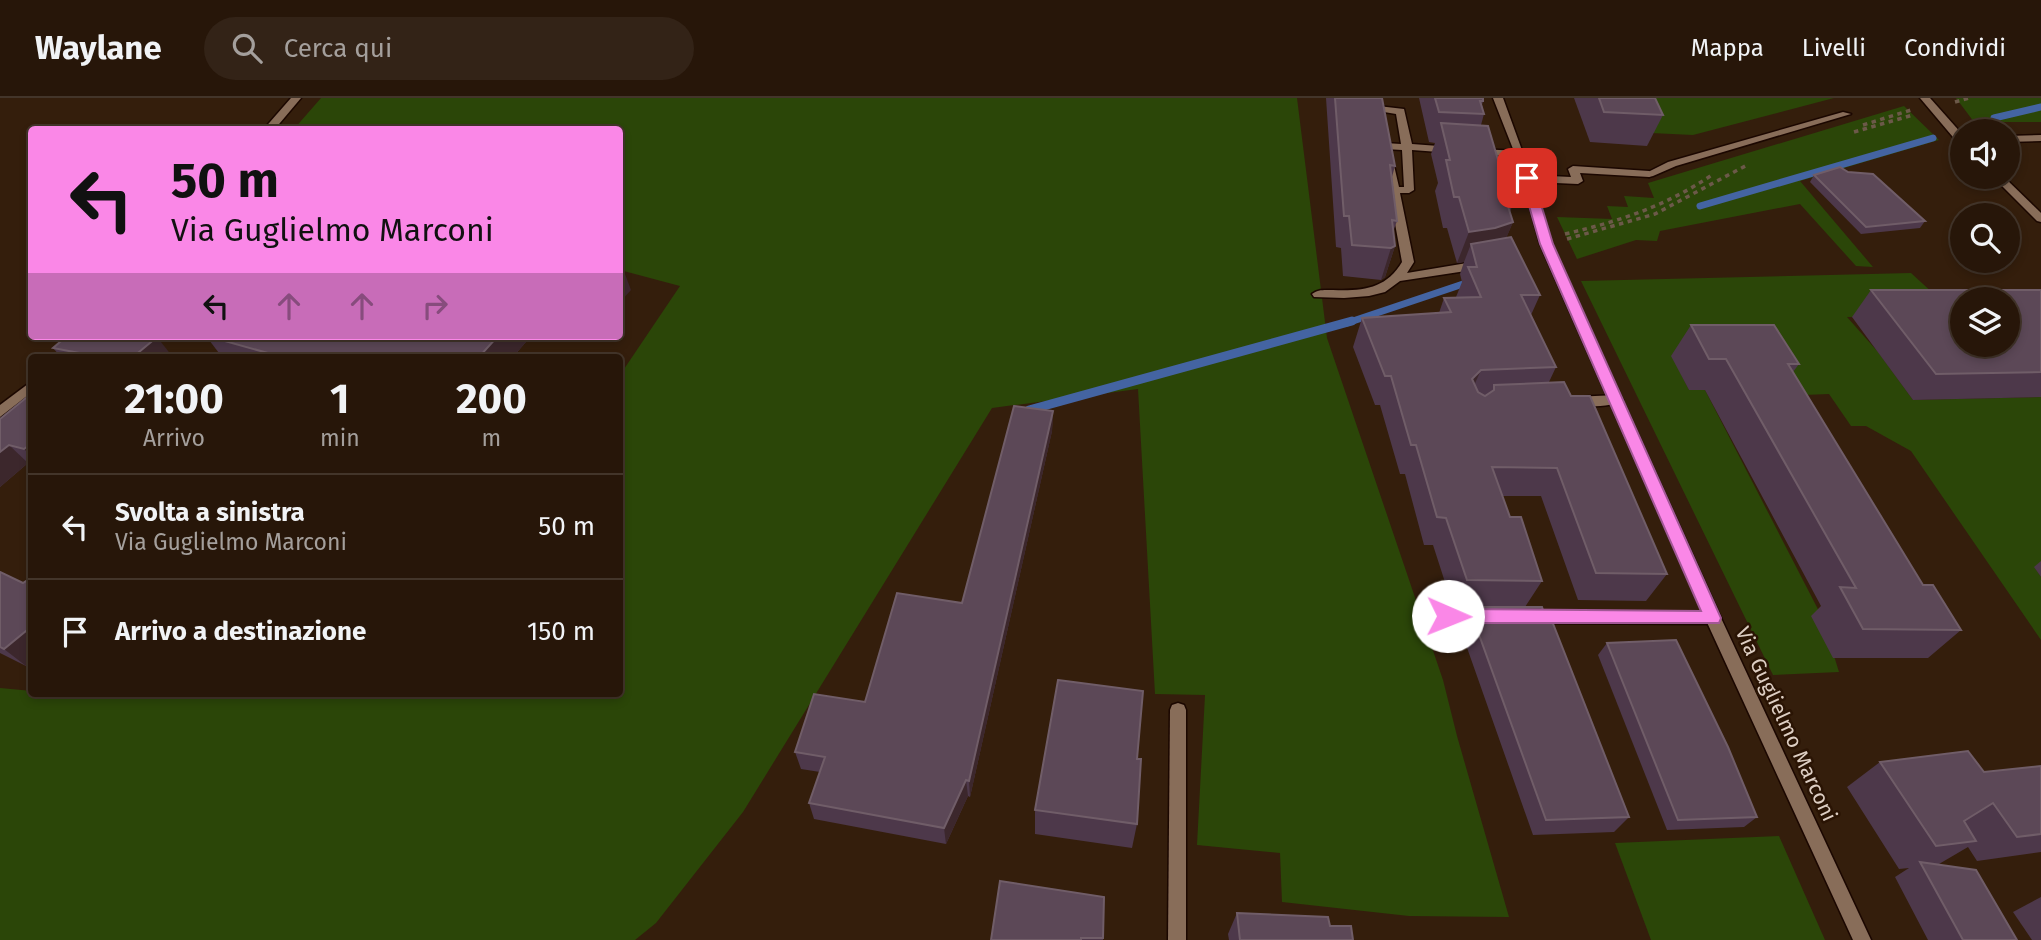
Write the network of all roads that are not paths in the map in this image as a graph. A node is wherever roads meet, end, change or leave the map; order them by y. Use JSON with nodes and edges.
{"nodes":[{"id":1,"x":296,"y":98,"type":"edge"},
{"id":2,"x":1498,"y":98,"type":"edge"},
{"id":3,"x":1929,"y":104,"type":"edge"},
{"id":4,"x":1846,"y":114,"type":"dead end"},
{"id":5,"x":272,"y":126,"type":"edge"},
{"id":6,"x":1950,"y":128,"type":"edge"},
{"id":7,"x":2041,"y":138,"type":"edge"},
{"id":8,"x":2020,"y":139,"type":"edge"},
{"id":9,"x":1385,"y":146,"type":"junction"},
{"id":10,"x":1407,"y":147,"type":"junction"},
{"id":11,"x":1520,"y":154,"type":"junction"},
{"id":12,"x":1527,"y":178,"type":"junction"},
{"id":13,"x":2010,"y":189,"type":"edge"},
{"id":14,"x":1394,"y":190,"type":"junction"},
{"id":15,"x":2041,"y":219,"type":"edge"},
{"id":16,"x":1495,"y":261,"type":"edge"},
{"id":17,"x":1401,"y":278,"type":"junction"},
{"id":18,"x":1318,"y":294,"type":"dead end"},
{"id":19,"x":28,"y":388,"type":"edge"},
{"id":20,"x":1617,"y":400,"type":"junction"},
{"id":21,"x":1563,"y":402,"type":"edge"},
{"id":22,"x":0,"y":412,"type":"edge"},
{"id":23,"x":1448,"y":616,"type":"dead end"},
{"id":24,"x":1713,"y":618,"type":"junction"},
{"id":25,"x":1178,"y":710,"type":"dead end"},
{"id":26,"x":1177,"y":940,"type":"edge"},
{"id":27,"x":1862,"y":940,"type":"edge"}],
"edges":[{"from":1,"to":5,"type":"street"},
{"from":2,"to":11,"type":"street","name":"Via Guglielmo Marconi"},
{"from":3,"to":6,"type":"street"},
{"from":4,"to":12,"type":"street"},
{"from":7,"to":8,"type":"street"},
{"from":9,"to":10,"type":"street"},
{"from":9,"to":10,"type":"street"},
{"from":9,"to":14,"type":"street"},
{"from":10,"to":11,"type":"street"},
{"from":10,"to":14,"type":"street"},
{"from":11,"to":12,"type":"street","name":"Via Guglielmo Marconi"},
{"from":12,"to":20,"type":"street","name":"Via Guglielmo Marconi"},
{"from":13,"to":15,"type":"street"},
{"from":14,"to":17,"type":"street"},
{"from":16,"to":17,"type":"street"},
{"from":17,"to":18,"type":"street"},
{"from":19,"to":22,"type":"street"},
{"from":20,"to":21,"type":"street"},
{"from":20,"to":24,"type":"street","name":"Via Guglielmo Marconi"},
{"from":23,"to":24,"type":"street"},
{"from":24,"to":27,"type":"street","name":"Via Guglielmo Marconi"},
{"from":25,"to":26,"type":"street"}]}
